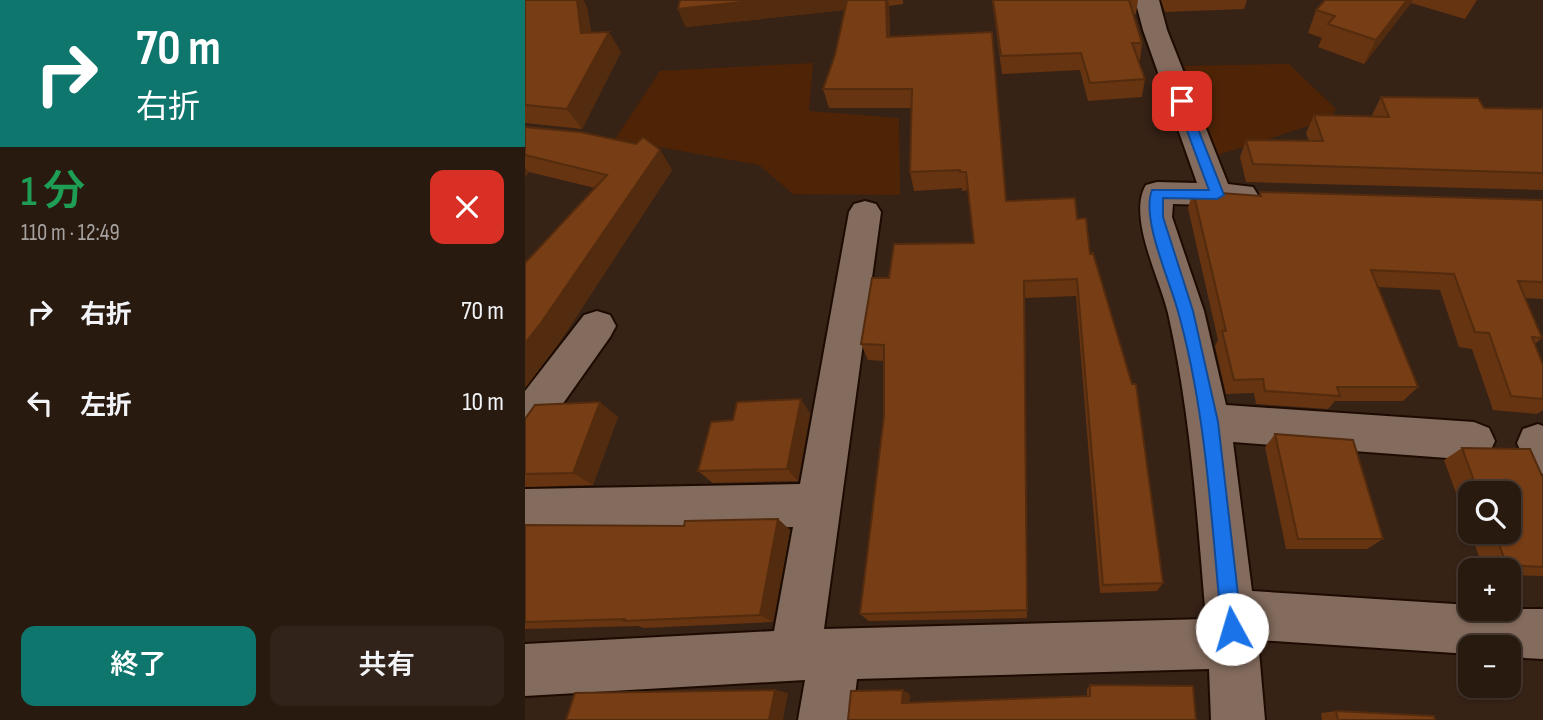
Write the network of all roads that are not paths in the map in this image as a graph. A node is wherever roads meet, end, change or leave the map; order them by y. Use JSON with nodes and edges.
{"nodes":[{"id":1,"x":1147,"y":0,"type":"edge"},
{"id":2,"x":1217,"y":195,"type":"junction"},
{"id":3,"x":1272,"y":196,"type":"edge"},
{"id":4,"x":865,"y":212,"type":"dead end"},
{"id":5,"x":597,"y":326,"type":"dead end"},
{"id":6,"x":525,"y":422,"type":"edge"},
{"id":7,"x":1210,"y":422,"type":"junction"},
{"id":8,"x":1475,"y":441,"type":"dead end"},
{"id":9,"x":818,"y":505,"type":"junction"},
{"id":10,"x":525,"y":511,"type":"edge"},
{"id":11,"x":1232,"y":629,"type":"junction"},
{"id":12,"x":1543,"y":634,"type":"edge"},
{"id":13,"x":815,"y":655,"type":"junction"},
{"id":14,"x":525,"y":670,"type":"edge"},
{"id":15,"x":825,"y":720,"type":"edge"},
{"id":16,"x":1238,"y":720,"type":"edge"}],
"edges":[{"from":1,"to":2,"type":"street"},
{"from":2,"to":3,"type":"street"},
{"from":2,"to":7,"type":"street"},
{"from":4,"to":9,"type":"street"},
{"from":5,"to":6,"type":"street"},
{"from":7,"to":8,"type":"street"},
{"from":7,"to":11,"type":"street"},
{"from":9,"to":10,"type":"street"},
{"from":9,"to":13,"type":"street"},
{"from":11,"to":12,"type":"street"},
{"from":11,"to":13,"type":"street"},
{"from":11,"to":16,"type":"street"},
{"from":13,"to":14,"type":"street"},
{"from":13,"to":15,"type":"street"}]}
